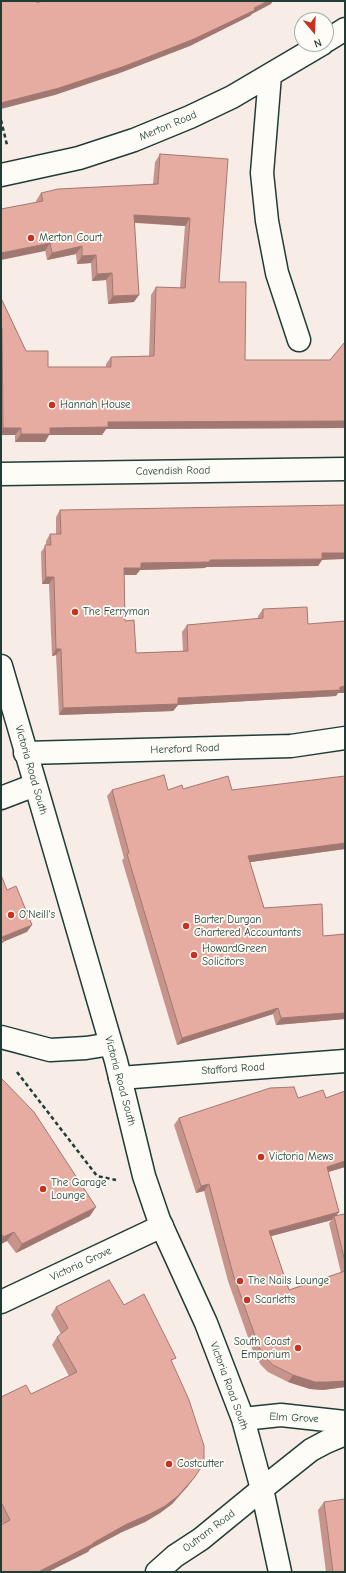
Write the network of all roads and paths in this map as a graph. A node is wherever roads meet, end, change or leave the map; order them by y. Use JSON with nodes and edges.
{"nodes":[{"id":1,"x":345,"y":29,"type":"edge"},
{"id":2,"x":334,"y":36,"type":"edge"},
{"id":3,"x":309,"y":52,"type":"edge"},
{"id":4,"x":270,"y":75,"type":"junction"},
{"id":5,"x":1,"y":175,"type":"edge"},
{"id":6,"x":299,"y":340,"type":"dead end"},
{"id":7,"x":345,"y":469,"type":"edge"},
{"id":8,"x":1,"y":474,"type":"edge"},
{"id":9,"x":1,"y":666,"type":"edge"},
{"id":10,"x":345,"y":738,"type":"edge"},
{"id":11,"x":25,"y":753,"type":"junction"},
{"id":12,"x":35,"y":785,"type":"junction"},
{"id":13,"x":1,"y":798,"type":"edge"},
{"id":14,"x":1,"y":1037,"type":"edge"},
{"id":15,"x":111,"y":1044,"type":"junction"},
{"id":16,"x":345,"y":1061,"type":"edge"},
{"id":17,"x":15,"y":1070,"type":"dead end"},
{"id":18,"x":120,"y":1078,"type":"junction"},
{"id":19,"x":147,"y":1184,"type":"junction"},
{"id":20,"x":162,"y":1226,"type":"junction"},
{"id":21,"x":1,"y":1302,"type":"edge"},
{"id":22,"x":243,"y":1419,"type":"junction"},
{"id":23,"x":345,"y":1422,"type":"edge"},
{"id":24,"x":345,"y":1434,"type":"edge"},
{"id":25,"x":262,"y":1489,"type":"junction"},
{"id":26,"x":157,"y":1572,"type":"edge"},
{"id":27,"x":280,"y":1572,"type":"edge"}],
"edges":[{"from":1,"to":2,"type":"street"},
{"from":3,"to":4,"type":"street","name":"Merton Road"},
{"from":4,"to":5,"type":"street","name":"Merton Road"},
{"from":4,"to":6,"type":"street"},
{"from":7,"to":8,"type":"street","name":"Cavendish Road"},
{"from":9,"to":11,"type":"street","name":"Victoria Road South"},
{"from":10,"to":11,"type":"street","name":"Hereford Road"},
{"from":11,"to":12,"type":"street","name":"Victoria Road South"},
{"from":12,"to":13,"type":"street"},
{"from":12,"to":15,"type":"street","name":"Victoria Road South"},
{"from":14,"to":15,"type":"street"},
{"from":15,"to":18,"type":"street","name":"Victoria Road South"},
{"from":16,"to":18,"type":"street","name":"Stafford Road"},
{"from":17,"to":19,"type":"path"},
{"from":18,"to":19,"type":"street","name":"Victoria Road South"},
{"from":19,"to":20,"type":"street","name":"Victoria Road South"},
{"from":20,"to":21,"type":"street","name":"Victoria Grove"},
{"from":20,"to":22,"type":"street","name":"Victoria Road South"},
{"from":22,"to":23,"type":"street","name":"Elm Grove"},
{"from":22,"to":25,"type":"street","name":"Victoria Road South"},
{"from":24,"to":25,"type":"street"},
{"from":25,"to":26,"type":"street","name":"Outram Road"},
{"from":25,"to":27,"type":"street","name":"Victoria Road South"}]}
